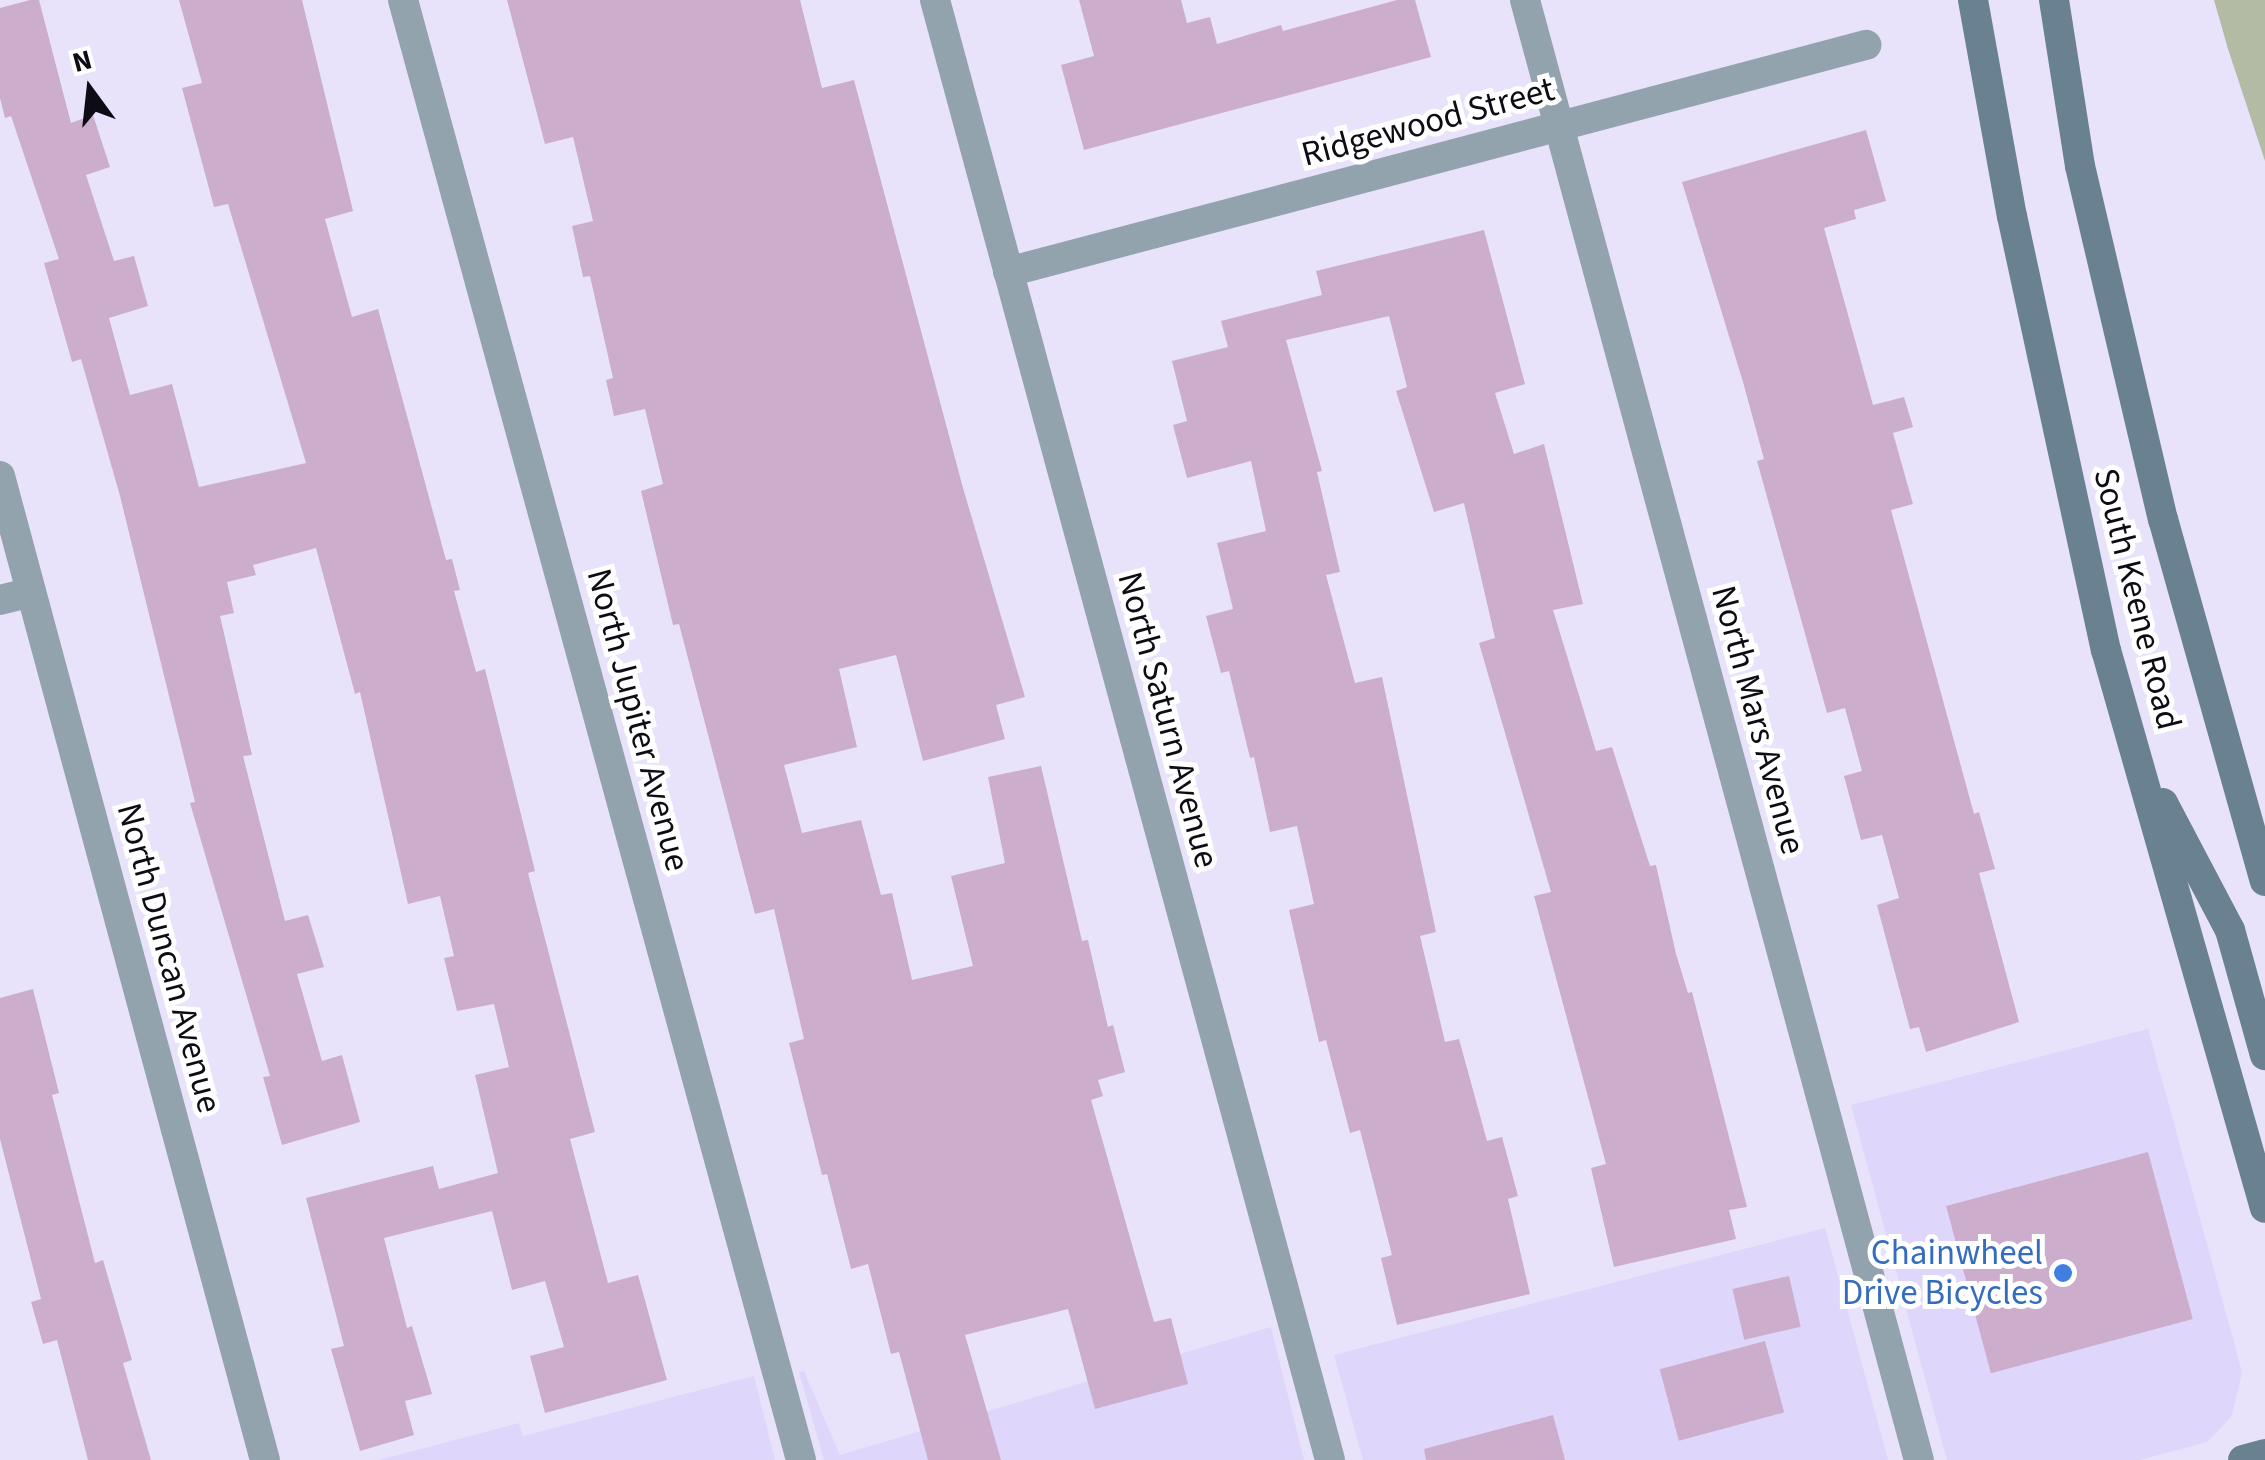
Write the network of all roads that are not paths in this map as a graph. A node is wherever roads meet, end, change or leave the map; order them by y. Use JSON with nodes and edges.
{"nodes":[{"id":1,"x":402,"y":0,"type":"edge"},
{"id":2,"x":935,"y":0,"type":"edge"},
{"id":3,"x":1525,"y":0,"type":"edge"},
{"id":4,"x":1973,"y":0,"type":"edge"},
{"id":5,"x":2054,"y":0,"type":"edge"},
{"id":6,"x":1866,"y":46,"type":"dead end"},
{"id":7,"x":1559,"y":126,"type":"junction"},
{"id":8,"x":1008,"y":272,"type":"junction"},
{"id":9,"x":0,"y":476,"type":"edge"},
{"id":10,"x":32,"y":592,"type":"junction"},
{"id":11,"x":0,"y":600,"type":"edge"},
{"id":12,"x":2135,"y":752,"type":"junction"},
{"id":13,"x":2265,"y":880,"type":"edge"},
{"id":14,"x":2265,"y":1054,"type":"edge"},
{"id":15,"x":2265,"y":1208,"type":"edge"},
{"id":16,"x":2265,"y":1454,"type":"edge"},
{"id":17,"x":265,"y":1460,"type":"edge"},
{"id":18,"x":801,"y":1460,"type":"edge"},
{"id":19,"x":1330,"y":1460,"type":"edge"},
{"id":20,"x":1919,"y":1460,"type":"edge"},
{"id":21,"x":2243,"y":1460,"type":"edge"}],
"edges":[{"from":1,"to":18,"type":"street","name":"North Jupiter Avenue"},
{"from":2,"to":8,"type":"street","name":"North Saturn Avenue"},
{"from":3,"to":7,"type":"street","name":"North Mars Avenue"},
{"from":4,"to":12,"type":"main road","name":"South Keene Road"},
{"from":5,"to":13,"type":"main road","name":"South Keene Road"},
{"from":6,"to":7,"type":"street","name":"Ridgewood Street"},
{"from":7,"to":8,"type":"street","name":"Ridgewood Street"},
{"from":7,"to":20,"type":"street","name":"North Mars Avenue"},
{"from":8,"to":19,"type":"street","name":"North Saturn Avenue"},
{"from":9,"to":10,"type":"street","name":"North Duncan Avenue"},
{"from":10,"to":11,"type":"street"},
{"from":10,"to":17,"type":"street","name":"North Duncan Avenue"},
{"from":12,"to":14,"type":"main road"},
{"from":12,"to":15,"type":"main road","name":"South Keene Road"},
{"from":16,"to":21,"type":"main road"}]}
